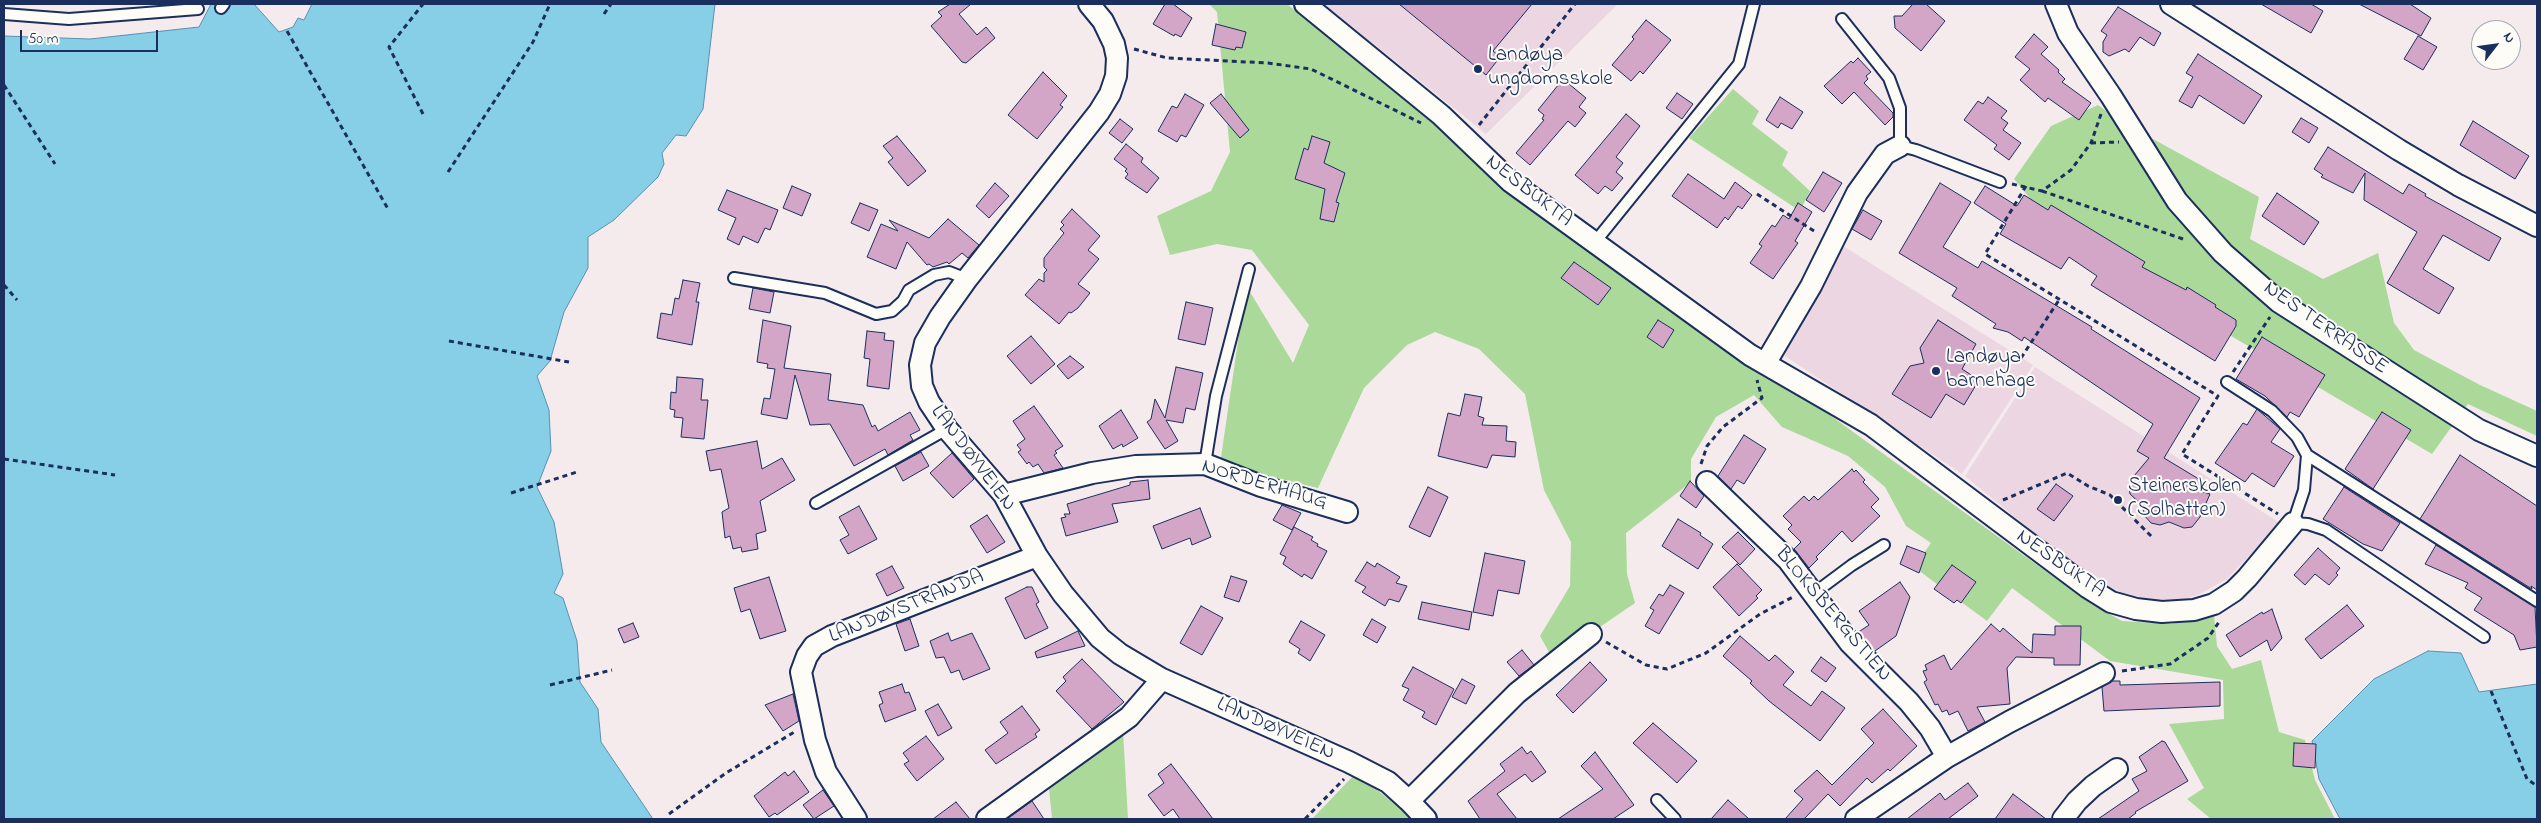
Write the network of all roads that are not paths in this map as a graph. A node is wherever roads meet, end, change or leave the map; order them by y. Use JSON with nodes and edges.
{"nodes":[{"id":1,"x":1089,"y":4,"type":"edge"},
{"id":2,"x":1305,"y":4,"type":"edge"},
{"id":3,"x":1754,"y":4,"type":"edge"},
{"id":4,"x":2056,"y":4,"type":"edge"},
{"id":5,"x":2171,"y":4,"type":"edge"},
{"id":6,"x":198,"y":9,"type":"dead end"},
{"id":7,"x":4,"y":14,"type":"edge"},
{"id":8,"x":1842,"y":19,"type":"dead end"},
{"id":9,"x":1900,"y":146,"type":"junction"},
{"id":10,"x":2000,"y":182,"type":"road end"},
{"id":11,"x":2537,"y":226,"type":"edge"},
{"id":12,"x":1595,"y":242,"type":"junction"},
{"id":13,"x":1249,"y":269,"type":"dead end"},
{"id":14,"x":734,"y":278,"type":"dead end"},
{"id":15,"x":967,"y":279,"type":"junction"},
{"id":16,"x":1758,"y":359,"type":"junction"},
{"id":17,"x":2227,"y":382,"type":"road end"},
{"id":18,"x":947,"y":429,"type":"junction"},
{"id":19,"x":2307,"y":455,"type":"junction"},
{"id":20,"x":2537,"y":456,"type":"edge"},
{"id":21,"x":1205,"y":464,"type":"junction"},
{"id":22,"x":1707,"y":482,"type":"road end"},
{"id":23,"x":1004,"y":495,"type":"junction"},
{"id":24,"x":816,"y":503,"type":"dead end"},
{"id":25,"x":1347,"y":512,"type":"dead end"},
{"id":26,"x":2293,"y":523,"type":"junction"},
{"id":27,"x":1884,"y":545,"type":"dead end"},
{"id":28,"x":1036,"y":556,"type":"junction"},
{"id":29,"x":1811,"y":591,"type":"junction"},
{"id":30,"x":2537,"y":601,"type":"edge"},
{"id":31,"x":1591,"y":634,"type":"road end"},
{"id":32,"x":2484,"y":638,"type":"dead end"},
{"id":33,"x":2104,"y":673,"type":"road end"},
{"id":34,"x":1162,"y":679,"type":"junction"},
{"id":35,"x":1947,"y":757,"type":"junction"},
{"id":36,"x":2117,"y":769,"type":"dead end"},
{"id":37,"x":1657,"y":800,"type":"dead end"},
{"id":38,"x":1409,"y":801,"type":"junction"},
{"id":39,"x":856,"y":819,"type":"edge"},
{"id":40,"x":987,"y":819,"type":"edge"},
{"id":41,"x":1426,"y":819,"type":"edge"},
{"id":42,"x":1675,"y":819,"type":"edge"},
{"id":43,"x":1856,"y":819,"type":"edge"},
{"id":44,"x":2063,"y":819,"type":"edge"}],
"edges":[{"from":1,"to":15,"type":"street","name":"LANDØYVEIEN"},
{"from":2,"to":12,"type":"street","name":"NESBUKTA"},
{"from":3,"to":12,"type":"lane"},
{"from":4,"to":20,"type":"street","name":"NES TERRASSE"},
{"from":5,"to":11,"type":"street"},
{"from":6,"to":7,"type":"lane"},
{"from":8,"to":9,"type":"lane"},
{"from":9,"to":10,"type":"lane"},
{"from":9,"to":16,"type":"street"},
{"from":12,"to":16,"type":"street","name":"NESBUKTA"},
{"from":13,"to":21,"type":"lane"},
{"from":14,"to":15,"type":"lane"},
{"from":15,"to":18,"type":"street","name":"LANDØYVEIEN"},
{"from":16,"to":26,"type":"street","name":"NESBUKTA"},
{"from":17,"to":19,"type":"lane"},
{"from":18,"to":23,"type":"street","name":"LANDØYVEIEN"},
{"from":18,"to":24,"type":"lane"},
{"from":19,"to":26,"type":"lane"},
{"from":19,"to":30,"type":"lane"},
{"from":21,"to":23,"type":"street","name":"NORDERHAUG"},
{"from":21,"to":25,"type":"street","name":"NORDERHAUG"},
{"from":22,"to":29,"type":"street","name":"BLOKSBERGSTIEN"},
{"from":23,"to":28,"type":"street","name":"LANDØYVEIEN"},
{"from":26,"to":32,"type":"lane"},
{"from":27,"to":29,"type":"lane"},
{"from":28,"to":34,"type":"street","name":"LANDØYVEIEN"},
{"from":28,"to":39,"type":"street","name":"LANDØYSTRANDA"},
{"from":29,"to":35,"type":"street","name":"BLOKSBERGSTIEN"},
{"from":31,"to":38,"type":"street"},
{"from":33,"to":35,"type":"street"},
{"from":34,"to":38,"type":"street","name":"LANDØYVEIEN"},
{"from":34,"to":40,"type":"street"},
{"from":35,"to":43,"type":"street"},
{"from":36,"to":44,"type":"street"},
{"from":37,"to":42,"type":"lane"},
{"from":38,"to":41,"type":"street","name":"LANDØYVEIEN"}]}
